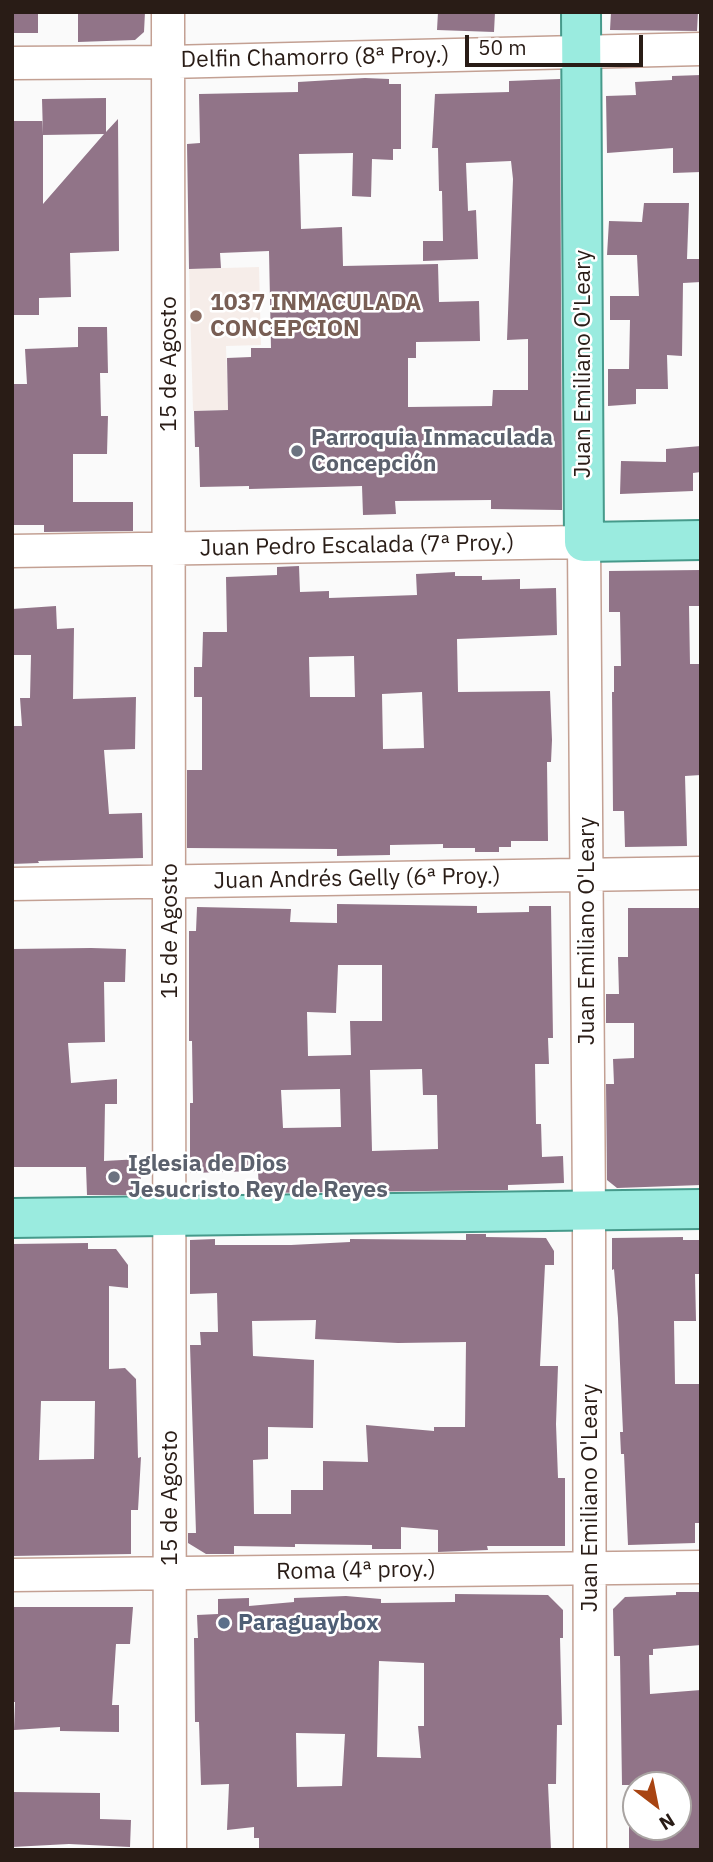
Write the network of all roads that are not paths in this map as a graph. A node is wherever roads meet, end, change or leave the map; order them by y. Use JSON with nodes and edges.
{"nodes":[{"id":1,"x":168,"y":12,"type":"edge"},
{"id":2,"x":581,"y":12,"type":"edge"},
{"id":3,"x":701,"y":49,"type":"edge"},
{"id":4,"x":581,"y":52,"type":"junction"},
{"id":5,"x":168,"y":62,"type":"junction"},
{"id":6,"x":12,"y":63,"type":"edge"},
{"id":7,"x":701,"y":540,"type":"edge"},
{"id":8,"x":584,"y":542,"type":"junction"},
{"id":9,"x":169,"y":549,"type":"junction"},
{"id":10,"x":12,"y":551,"type":"edge"},
{"id":11,"x":701,"y":873,"type":"edge"},
{"id":12,"x":587,"y":875,"type":"junction"},
{"id":13,"x":170,"y":881,"type":"junction"},
{"id":14,"x":12,"y":884,"type":"edge"},
{"id":15,"x":701,"y":1209,"type":"edge"},
{"id":16,"x":589,"y":1212,"type":"junction"},
{"id":17,"x":171,"y":1216,"type":"junction"},
{"id":18,"x":12,"y":1218,"type":"edge"},
{"id":19,"x":701,"y":1567,"type":"edge"},
{"id":20,"x":590,"y":1569,"type":"junction"},
{"id":21,"x":170,"y":1573,"type":"junction"},
{"id":22,"x":12,"y":1575,"type":"edge"},
{"id":23,"x":170,"y":1850,"type":"edge"},
{"id":24,"x":590,"y":1850,"type":"edge"}],
"edges":[{"from":1,"to":5,"type":"street","name":"15 de Agosto"},
{"from":2,"to":4,"type":"main road","name":"Juan Emiliano O'Leary"},
{"from":3,"to":4,"type":"street","name":"Delfin Chamorro (8ª Proy.)"},
{"from":4,"to":5,"type":"street","name":"Delfin Chamorro (8ª Proy.)"},
{"from":4,"to":8,"type":"main road","name":"Juan Emiliano O'Leary"},
{"from":5,"to":6,"type":"street","name":"Delfin Chamorro (8ª Proy.)"},
{"from":5,"to":9,"type":"street","name":"15 de Agosto"},
{"from":7,"to":8,"type":"main road","name":"Juan Pedro Escalada (7ª Proy.)"},
{"from":8,"to":9,"type":"street","name":"Juan Pedro Escalada (7ª Proy.)"},
{"from":8,"to":12,"type":"street","name":"Juan Emiliano O'Leary"},
{"from":9,"to":10,"type":"street","name":"Juan Pedro Escalada (7ª Proy.)"},
{"from":9,"to":13,"type":"street","name":"15 de Agosto"},
{"from":11,"to":12,"type":"street","name":"Juan Andrés Gelly (6ª Proy.)"},
{"from":12,"to":13,"type":"street","name":"Juan Andrés Gelly (6ª Proy.)"},
{"from":12,"to":16,"type":"street","name":"Juan Emiliano O'Leary"},
{"from":13,"to":14,"type":"street","name":"Juan Andrés Gelly (6ª Proy.)"},
{"from":13,"to":17,"type":"street","name":"15 de Agosto"},
{"from":15,"to":16,"type":"main road"},
{"from":16,"to":17,"type":"main road"},
{"from":16,"to":20,"type":"street","name":"Juan Emiliano O'Leary"},
{"from":17,"to":18,"type":"main road"},
{"from":17,"to":21,"type":"street","name":"15 de Agosto"},
{"from":19,"to":20,"type":"street","name":"Roma (4ª proy.)"},
{"from":20,"to":21,"type":"street","name":"Roma (4ª proy.)"},
{"from":20,"to":24,"type":"street","name":"Juan Emiliano O'Leary"},
{"from":21,"to":22,"type":"street","name":"Roma (4ª proy.)"},
{"from":21,"to":23,"type":"street","name":"15 de Agosto"}]}
